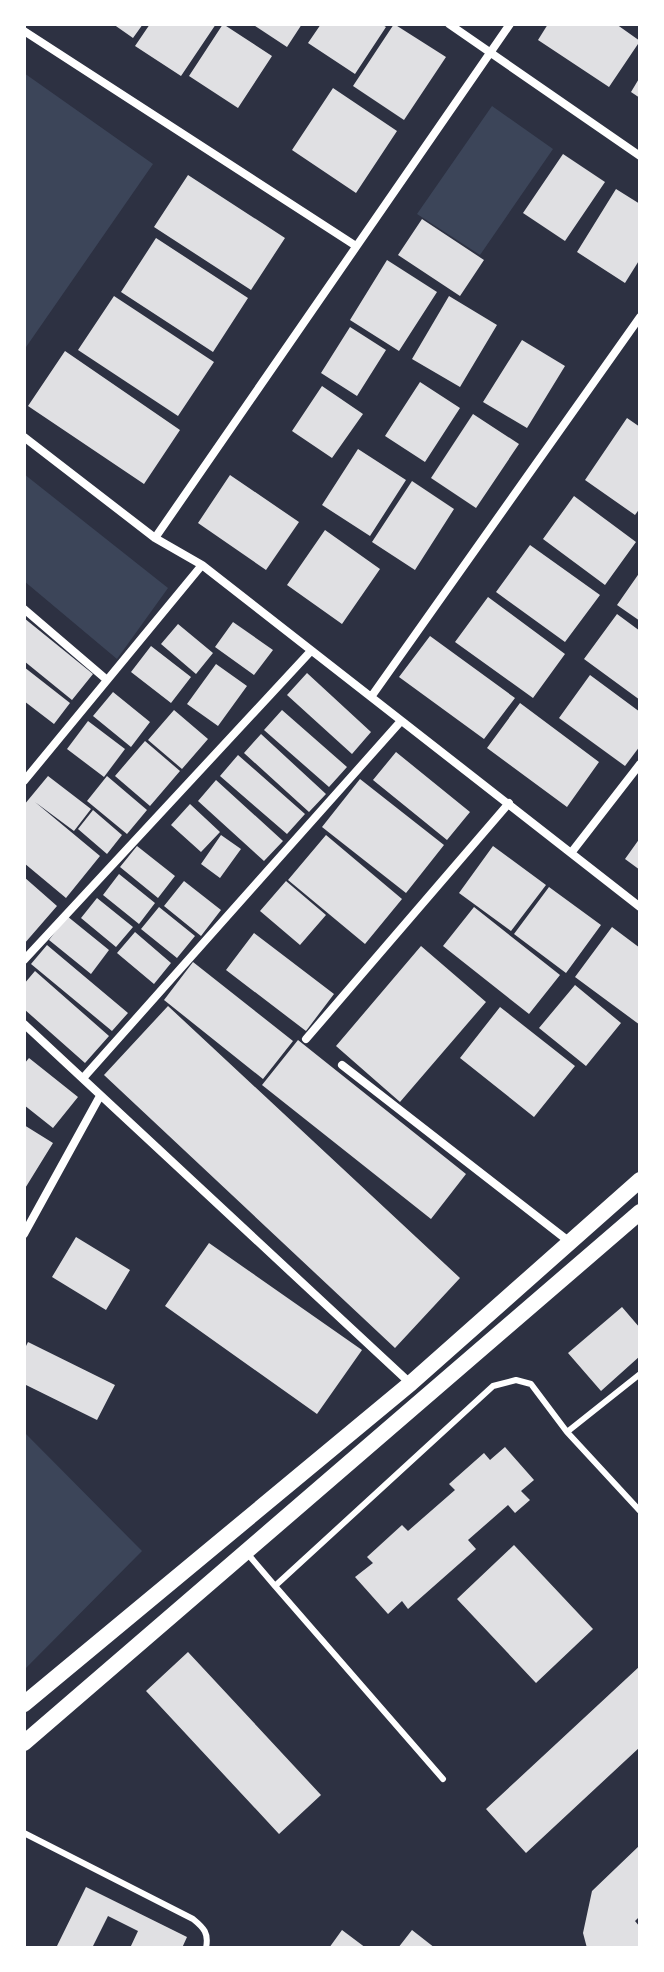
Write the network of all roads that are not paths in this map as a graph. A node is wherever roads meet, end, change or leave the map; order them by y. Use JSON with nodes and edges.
{"nodes":[{"id":1,"x":449,"y":24,"type":"edge"},
{"id":2,"x":510,"y":24,"type":"edge"},
{"id":3,"x":24,"y":31,"type":"edge"},
{"id":4,"x":490,"y":53,"type":"junction"},
{"id":5,"x":640,"y":156,"type":"edge"},
{"id":6,"x":356,"y":246,"type":"junction"},
{"id":7,"x":640,"y":317,"type":"edge"},
{"id":8,"x":24,"y":437,"type":"edge"},
{"id":9,"x":155,"y":538,"type":"junction"},
{"id":10,"x":202,"y":565,"type":"junction"},
{"id":11,"x":24,"y":609,"type":"edge"},
{"id":12,"x":310,"y":652,"type":"junction"},
{"id":13,"x":107,"y":680,"type":"junction"},
{"id":14,"x":371,"y":697,"type":"junction"},
{"id":15,"x":401,"y":721,"type":"junction"},
{"id":16,"x":640,"y":764,"type":"edge"},
{"id":17,"x":24,"y":781,"type":"edge"},
{"id":18,"x":509,"y":803,"type":"junction"},
{"id":19,"x":571,"y":853,"type":"junction"},
{"id":20,"x":640,"y":907,"type":"edge"},
{"id":21,"x":24,"y":960,"type":"edge"},
{"id":22,"x":24,"y":1024,"type":"edge"},
{"id":23,"x":306,"y":1039,"type":"dead end"},
{"id":24,"x":342,"y":1065,"type":"dead end"},
{"id":25,"x":84,"y":1077,"type":"junction"},
{"id":26,"x":100,"y":1096,"type":"junction"},
{"id":27,"x":640,"y":1180,"type":"edge"},
{"id":28,"x":640,"y":1212,"type":"edge"},
{"id":29,"x":24,"y":1234,"type":"edge"},
{"id":30,"x":571,"y":1243,"type":"junction"},
{"id":31,"x":457,"y":1343,"type":"junction"},
{"id":32,"x":472,"y":1358,"type":"junction"},
{"id":33,"x":640,"y":1374,"type":"edge"},
{"id":34,"x":411,"y":1383,"type":"junction"},
{"id":35,"x":384,"y":1406,"type":"junction"},
{"id":36,"x":398,"y":1421,"type":"junction"},
{"id":37,"x":567,"y":1432,"type":"junction"},
{"id":38,"x":640,"y":1511,"type":"edge"},
{"id":39,"x":245,"y":1552,"type":"junction"},
{"id":40,"x":275,"y":1586,"type":"junction"},
{"id":41,"x":24,"y":1705,"type":"edge"},
{"id":42,"x":42,"y":1726,"type":"junction"},
{"id":43,"x":24,"y":1743,"type":"edge"},
{"id":44,"x":443,"y":1779,"type":"dead end"},
{"id":45,"x":24,"y":1833,"type":"edge"},
{"id":46,"x":206,"y":1948,"type":"edge"}],
"edges":[{"from":1,"to":4,"type":"street"},
{"from":2,"to":4,"type":"street"},
{"from":3,"to":6,"type":"street"},
{"from":4,"to":5,"type":"street"},
{"from":4,"to":6,"type":"street"},
{"from":6,"to":9,"type":"street"},
{"from":7,"to":14,"type":"street"},
{"from":8,"to":9,"type":"street"},
{"from":9,"to":10,"type":"street"},
{"from":10,"to":12,"type":"street"},
{"from":10,"to":13,"type":"street"},
{"from":11,"to":13,"type":"street"},
{"from":12,"to":14,"type":"street"},
{"from":12,"to":21,"type":"street"},
{"from":13,"to":17,"type":"street"},
{"from":14,"to":15,"type":"street"},
{"from":15,"to":18,"type":"street"},
{"from":15,"to":25,"type":"street"},
{"from":16,"to":19,"type":"street"},
{"from":18,"to":19,"type":"street"},
{"from":18,"to":23,"type":"street"},
{"from":19,"to":20,"type":"street"},
{"from":22,"to":25,"type":"street"},
{"from":24,"to":30,"type":"street"},
{"from":25,"to":26,"type":"street"},
{"from":26,"to":29,"type":"street"},
{"from":26,"to":34,"type":"street"},
{"from":27,"to":30,"type":"main road"},
{"from":28,"to":32,"type":"main road"},
{"from":30,"to":31,"type":"main road"},
{"from":31,"to":32,"type":"main road"},
{"from":31,"to":34,"type":"main road"},
{"from":32,"to":36,"type":"main road"},
{"from":33,"to":37,"type":"lane"},
{"from":34,"to":35,"type":"main road"},
{"from":35,"to":36,"type":"main road"},
{"from":35,"to":41,"type":"main road"},
{"from":36,"to":39,"type":"main road"},
{"from":37,"to":38,"type":"lane"},
{"from":37,"to":40,"type":"lane"},
{"from":39,"to":40,"type":"lane"},
{"from":39,"to":42,"type":"main road"},
{"from":40,"to":44,"type":"lane"},
{"from":41,"to":42,"type":"main road"},
{"from":42,"to":43,"type":"main road"},
{"from":45,"to":46,"type":"lane"}]}
